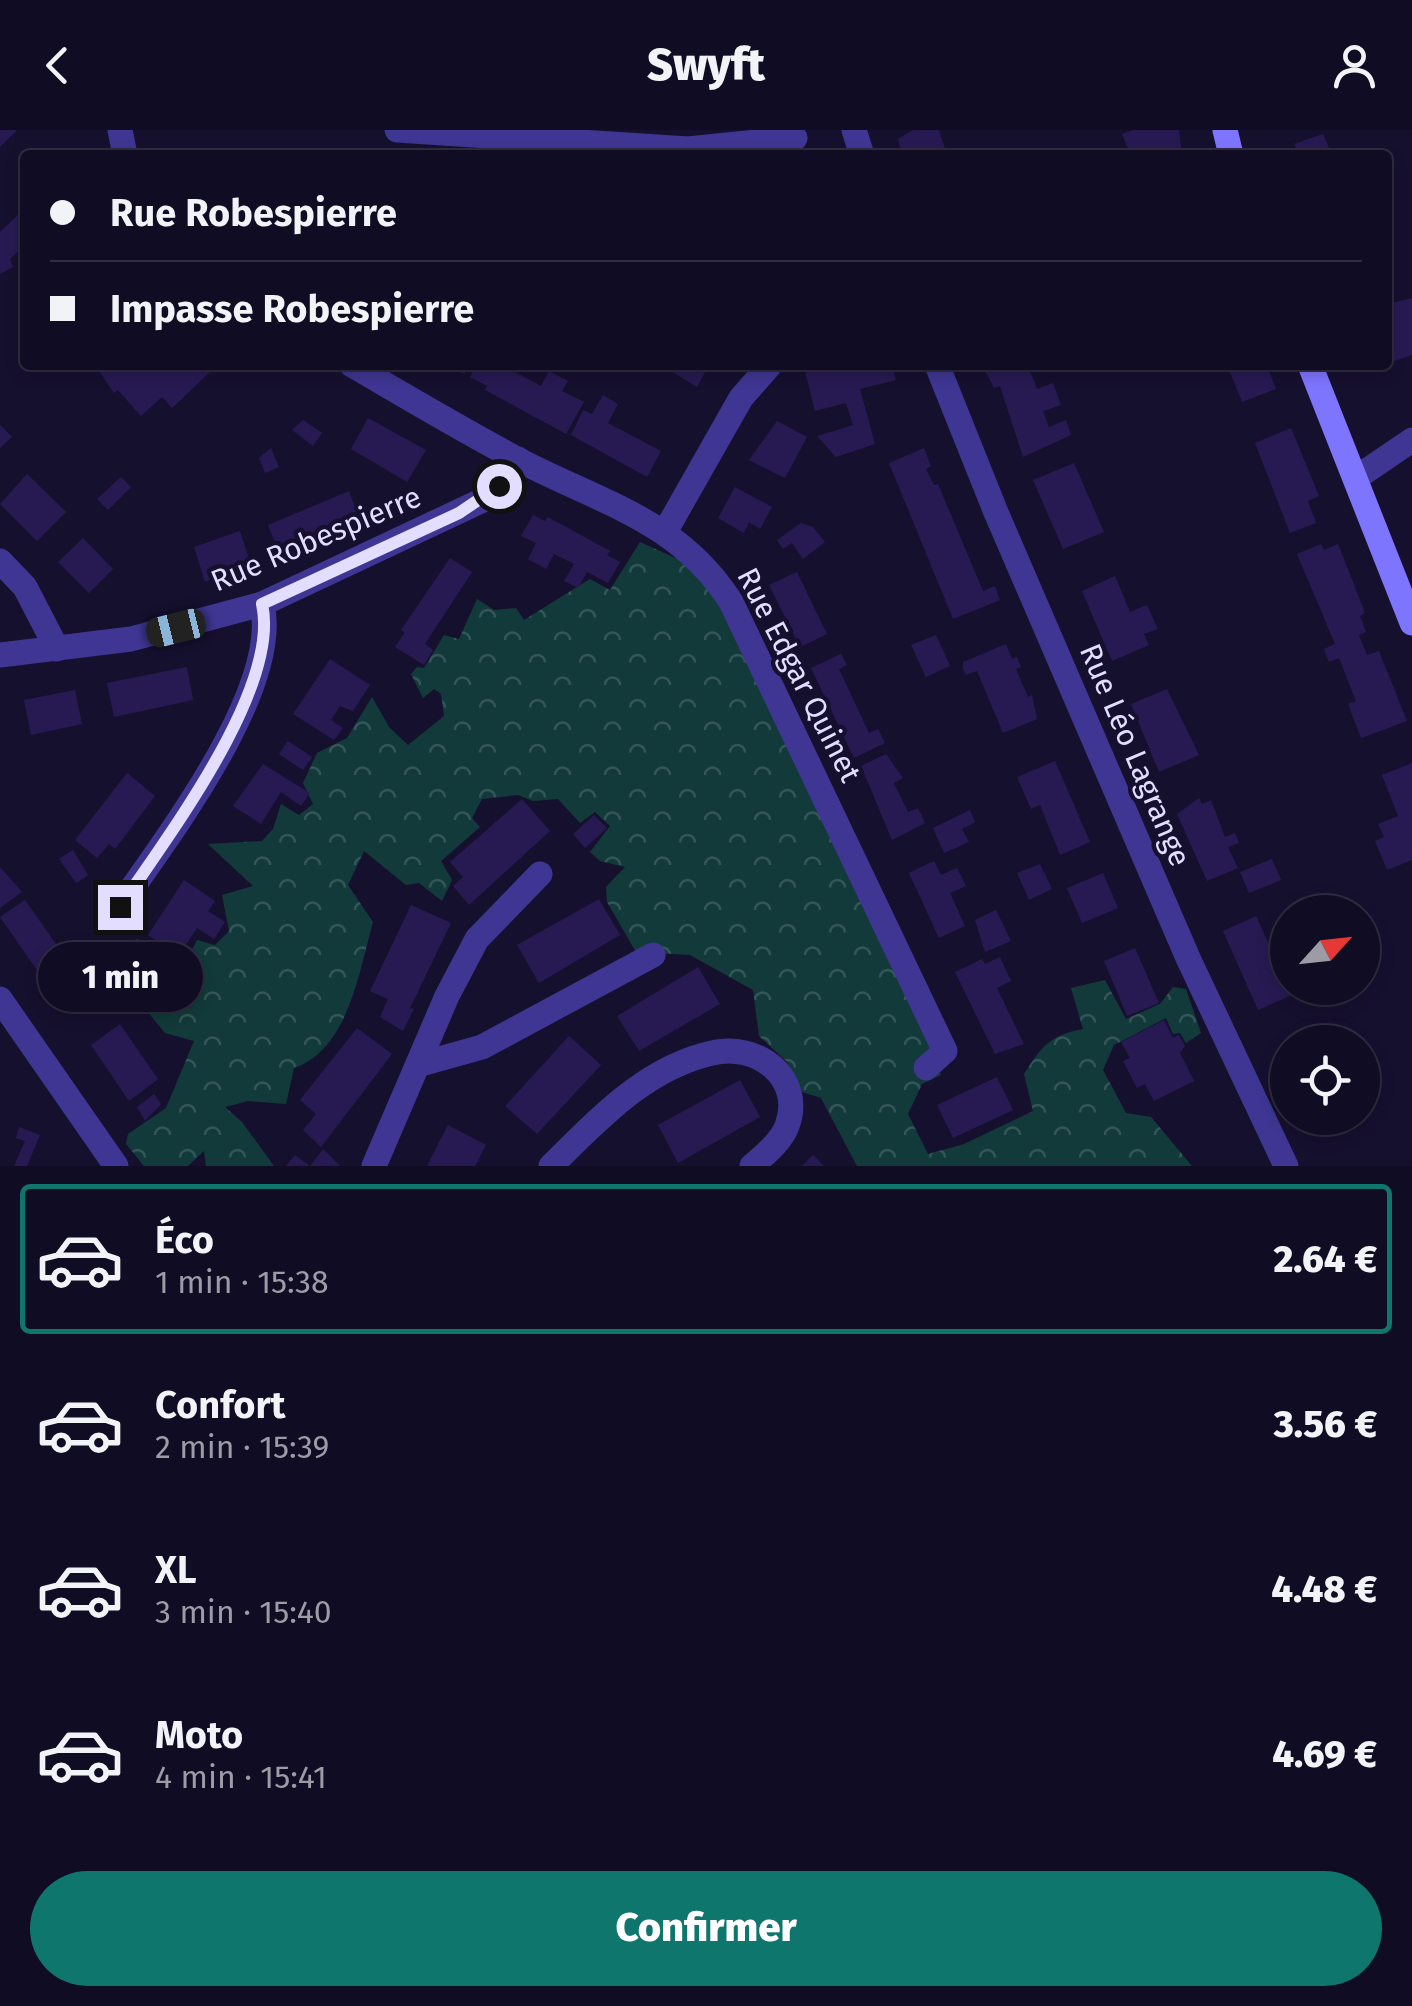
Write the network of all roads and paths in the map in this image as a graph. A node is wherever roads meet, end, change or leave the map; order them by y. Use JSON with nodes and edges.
{"nodes":[{"id":1,"x":398,"y":130,"type":"edge"},
{"id":2,"x":804,"y":141,"type":"edge"},
{"id":3,"x":361,"y":370,"type":"edge"},
{"id":4,"x":766,"y":370,"type":"edge"},
{"id":5,"x":939,"y":370,"type":"edge"},
{"id":6,"x":1312,"y":370,"type":"edge"},
{"id":7,"x":1412,"y":440,"type":"edge"},
{"id":8,"x":518,"y":459,"type":"junction"},
{"id":9,"x":1356,"y":478,"type":"junction"},
{"id":10,"x":665,"y":532,"type":"junction"},
{"id":11,"x":0,"y":561,"type":"edge"},
{"id":12,"x":262,"y":604,"type":"junction"},
{"id":13,"x":1412,"y":623,"type":"edge"},
{"id":14,"x":57,"y":649,"type":"junction"},
{"id":15,"x":0,"y":655,"type":"edge"},
{"id":16,"x":540,"y":874,"type":"dead end"},
{"id":17,"x":120,"y":907,"type":"dead end"},
{"id":18,"x":653,"y":954,"type":"dead end"},
{"id":19,"x":0,"y":999,"type":"edge"},
{"id":20,"x":421,"y":1064,"type":"junction"},
{"id":21,"x":926,"y":1068,"type":"dead end"},
{"id":22,"x":116,"y":1166,"type":"edge"},
{"id":23,"x":374,"y":1166,"type":"edge"},
{"id":24,"x":551,"y":1166,"type":"edge"},
{"id":25,"x":752,"y":1166,"type":"edge"},
{"id":26,"x":1286,"y":1166,"type":"edge"}],
"edges":[{"from":1,"to":2,"type":"street"},
{"from":3,"to":8,"type":"street","name":"Rue Edgar Quinet"},
{"from":4,"to":10,"type":"street"},
{"from":5,"to":26,"type":"street","name":"Rue Léo Lagrange"},
{"from":6,"to":9,"type":"main road"},
{"from":7,"to":9,"type":"street"},
{"from":8,"to":10,"type":"street","name":"Rue Edgar Quinet"},
{"from":8,"to":12,"type":"street","name":"Rue Robespierre"},
{"from":9,"to":13,"type":"main road"},
{"from":10,"to":21,"type":"street","name":"Rue Edgar Quinet"},
{"from":11,"to":14,"type":"street"},
{"from":12,"to":14,"type":"street","name":"Rue Robespierre"},
{"from":12,"to":17,"type":"street"},
{"from":14,"to":15,"type":"street","name":"Rue Robespierre"},
{"from":16,"to":20,"type":"street"},
{"from":18,"to":20,"type":"street"},
{"from":19,"to":22,"type":"street"},
{"from":20,"to":23,"type":"street"},
{"from":24,"to":25,"type":"street"}]}
